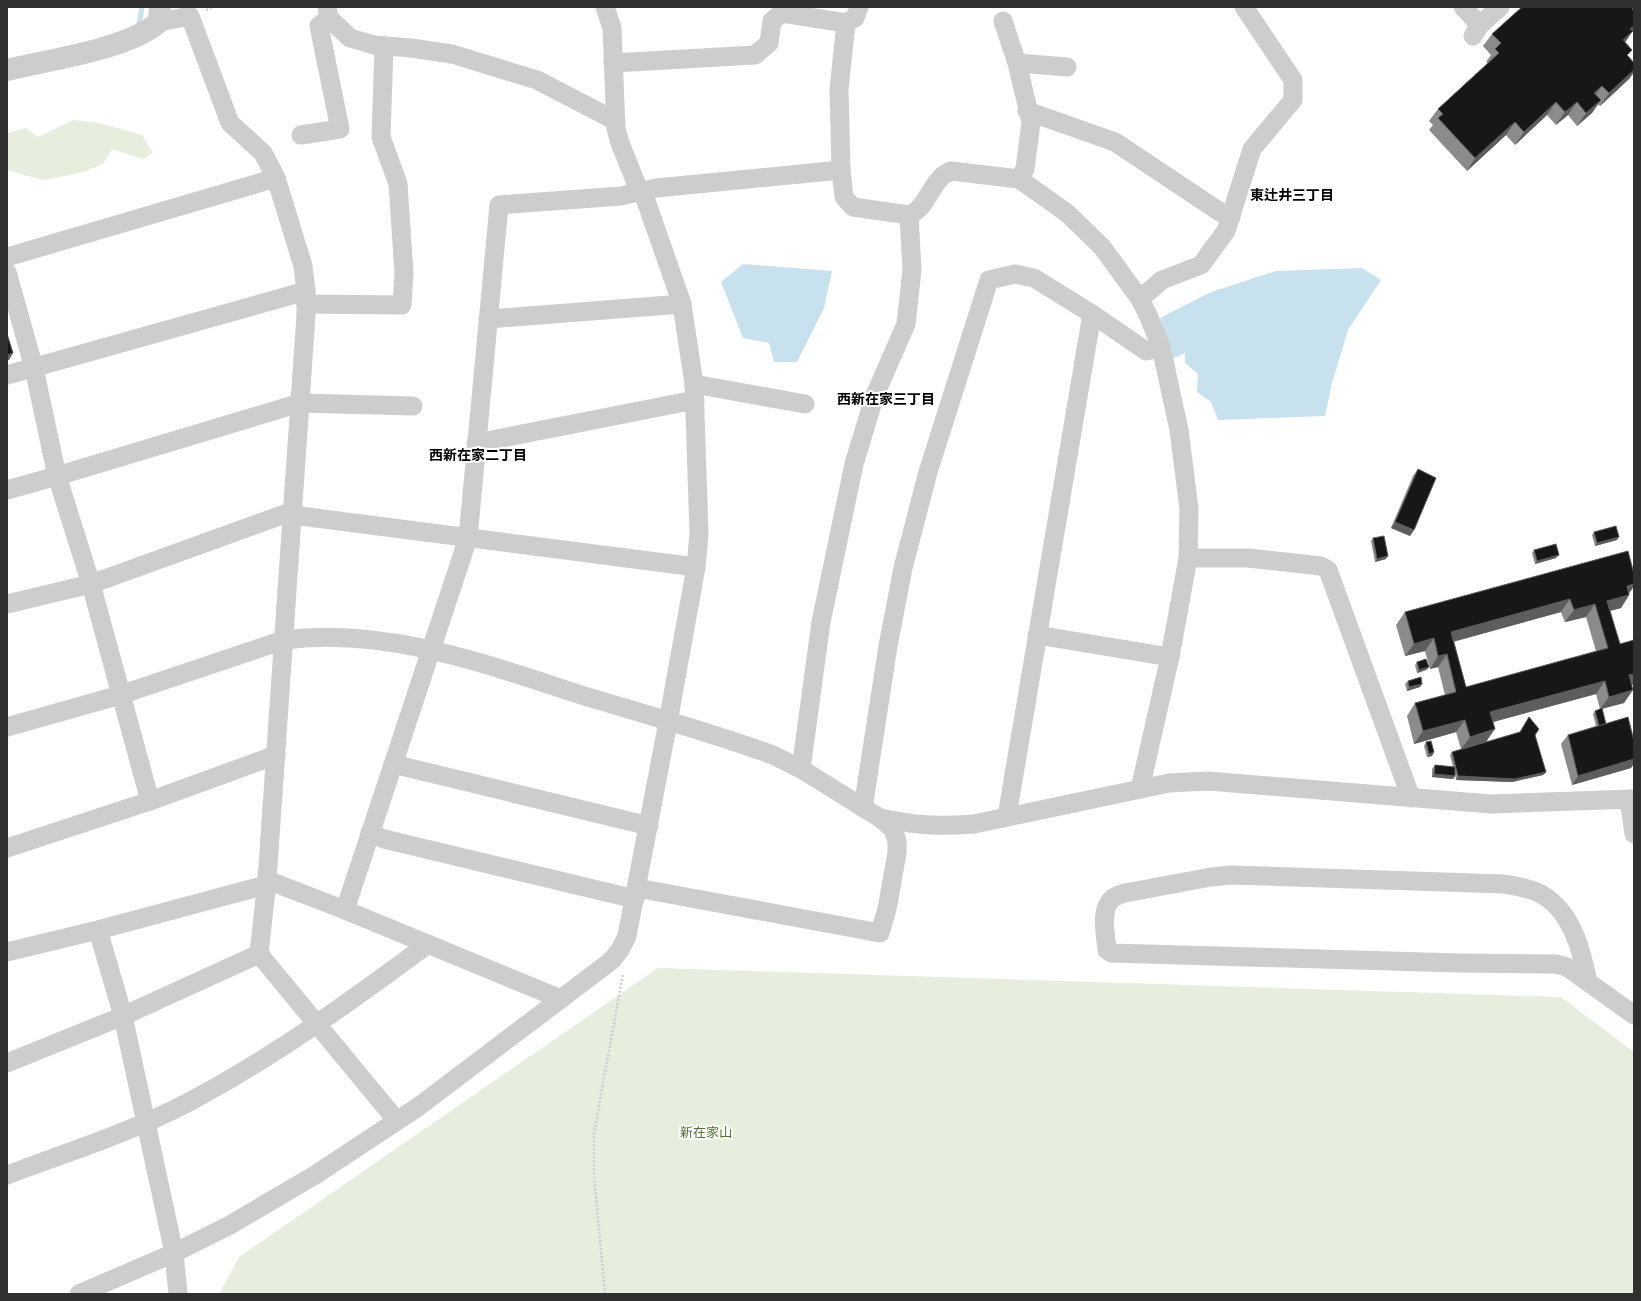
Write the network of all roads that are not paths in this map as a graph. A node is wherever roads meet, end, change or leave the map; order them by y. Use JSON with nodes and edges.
{"nodes":[{"id":1,"x":605,"y":7,"type":"edge"},
{"id":2,"x":859,"y":7,"type":"edge"},
{"id":3,"x":1244,"y":7,"type":"edge"},
{"id":4,"x":1463,"y":7,"type":"edge"},
{"id":5,"x":1500,"y":7,"type":"edge"},
{"id":6,"x":328,"y":13,"type":"edge"},
{"id":7,"x":159,"y":15,"type":"edge"},
{"id":8,"x":1004,"y":21,"type":"dead end"},
{"id":9,"x":841,"y":22,"type":"junction"},
{"id":10,"x":384,"y":46,"type":"junction"},
{"id":11,"x":618,"y":63,"type":"junction"},
{"id":12,"x":1017,"y":63,"type":"junction"},
{"id":13,"x":1066,"y":67,"type":"dead end"},
{"id":14,"x":7,"y":70,"type":"edge"},
{"id":15,"x":1027,"y":111,"type":"junction"},
{"id":16,"x":616,"y":122,"type":"junction"},
{"id":17,"x":301,"y":135,"type":"dead end"},
{"id":18,"x":836,"y":171,"type":"junction"},
{"id":19,"x":276,"y":178,"type":"junction"},
{"id":20,"x":1019,"y":178,"type":"junction"},
{"id":21,"x":648,"y":190,"type":"junction"},
{"id":22,"x":909,"y":215,"type":"junction"},
{"id":23,"x":1231,"y":217,"type":"junction"},
{"id":24,"x":7,"y":257,"type":"edge"},
{"id":25,"x":7,"y":272,"type":"edge"},
{"id":26,"x":306,"y":298,"type":"junction"},
{"id":27,"x":1140,"y":299,"type":"junction"},
{"id":28,"x":682,"y":304,"type":"junction"},
{"id":29,"x":1092,"y":314,"type":"junction"},
{"id":30,"x":488,"y":319,"type":"junction"},
{"id":31,"x":1161,"y":347,"type":"junction"},
{"id":32,"x":34,"y":368,"type":"junction"},
{"id":33,"x":7,"y":375,"type":"edge"},
{"id":34,"x":694,"y":392,"type":"junction"},
{"id":35,"x":300,"y":403,"type":"junction"},
{"id":36,"x":805,"y":404,"type":"dead end"},
{"id":37,"x":413,"y":406,"type":"dead end"},
{"id":38,"x":476,"y":444,"type":"junction"},
{"id":39,"x":57,"y":476,"type":"junction"},
{"id":40,"x":7,"y":490,"type":"edge"},
{"id":41,"x":292,"y":516,"type":"junction"},
{"id":42,"x":468,"y":538,"type":"junction"},
{"id":43,"x":1188,"y":558,"type":"junction"},
{"id":44,"x":696,"y":567,"type":"junction"},
{"id":45,"x":91,"y":584,"type":"junction"},
{"id":46,"x":7,"y":604,"type":"edge"},
{"id":47,"x":1037,"y":635,"type":"junction"},
{"id":48,"x":284,"y":640,"type":"junction"},
{"id":49,"x":430,"y":650,"type":"junction"},
{"id":50,"x":1170,"y":657,"type":"junction"},
{"id":51,"x":120,"y":695,"type":"junction"},
{"id":52,"x":668,"y":722,"type":"junction"},
{"id":53,"x":7,"y":727,"type":"edge"},
{"id":54,"x":276,"y":755,"type":"junction"},
{"id":55,"x":393,"y":764,"type":"junction"},
{"id":56,"x":801,"y":769,"type":"junction"},
{"id":57,"x":1140,"y":789,"type":"junction"},
{"id":58,"x":1411,"y":798,"type":"junction"},
{"id":59,"x":1632,"y":799,"type":"edge"},
{"id":60,"x":150,"y":801,"type":"junction"},
{"id":61,"x":863,"y":808,"type":"junction"},
{"id":62,"x":1007,"y":816,"type":"junction"},
{"id":63,"x":880,"y":818,"type":"junction"},
{"id":64,"x":649,"y":826,"type":"junction"},
{"id":65,"x":370,"y":833,"type":"junction"},
{"id":66,"x":1634,"y":834,"type":"edge"},
{"id":67,"x":7,"y":848,"type":"edge"},
{"id":68,"x":266,"y":883,"type":"junction"},
{"id":69,"x":636,"y":893,"type":"junction"},
{"id":70,"x":345,"y":910,"type":"junction"},
{"id":71,"x":98,"y":930,"type":"junction"},
{"id":72,"x":428,"y":944,"type":"junction"},
{"id":73,"x":7,"y":952,"type":"edge"},
{"id":74,"x":259,"y":954,"type":"junction"},
{"id":75,"x":1588,"y":982,"type":"junction"},
{"id":76,"x":561,"y":999,"type":"junction"},
{"id":77,"x":1634,"y":1015,"type":"edge"},
{"id":78,"x":123,"y":1016,"type":"junction"},
{"id":79,"x":318,"y":1025,"type":"junction"},
{"id":80,"x":7,"y":1063,"type":"edge"},
{"id":81,"x":397,"y":1121,"type":"junction"},
{"id":82,"x":146,"y":1122,"type":"junction"},
{"id":83,"x":7,"y":1175,"type":"edge"},
{"id":84,"x":174,"y":1253,"type":"junction"},
{"id":85,"x":79,"y":1294,"type":"edge"},
{"id":86,"x":178,"y":1294,"type":"edge"}],
"edges":[{"from":1,"to":11,"type":"street"},
{"from":2,"to":9,"type":"street"},
{"from":3,"to":23,"type":"street"},
{"from":4,"to":5,"type":"street"},
{"from":6,"to":10,"type":"street"},
{"from":6,"to":17,"type":"street"},
{"from":7,"to":14,"type":"street"},
{"from":7,"to":19,"type":"street"},
{"from":8,"to":12,"type":"street"},
{"from":9,"to":11,"type":"street"},
{"from":9,"to":18,"type":"street"},
{"from":10,"to":16,"type":"street"},
{"from":10,"to":26,"type":"street"},
{"from":11,"to":16,"type":"street"},
{"from":12,"to":13,"type":"street"},
{"from":12,"to":15,"type":"street"},
{"from":15,"to":20,"type":"street"},
{"from":15,"to":23,"type":"street"},
{"from":16,"to":21,"type":"street"},
{"from":18,"to":21,"type":"street"},
{"from":18,"to":22,"type":"street"},
{"from":19,"to":24,"type":"street"},
{"from":19,"to":26,"type":"street"},
{"from":20,"to":22,"type":"street"},
{"from":20,"to":27,"type":"street"},
{"from":21,"to":28,"type":"street"},
{"from":21,"to":30,"type":"street"},
{"from":22,"to":56,"type":"street"},
{"from":23,"to":27,"type":"street"},
{"from":25,"to":32,"type":"street"},
{"from":26,"to":32,"type":"street"},
{"from":26,"to":35,"type":"street"},
{"from":27,"to":31,"type":"street"},
{"from":28,"to":30,"type":"street"},
{"from":28,"to":34,"type":"street"},
{"from":29,"to":31,"type":"street"},
{"from":29,"to":47,"type":"street"},
{"from":29,"to":61,"type":"street"},
{"from":30,"to":38,"type":"street"},
{"from":31,"to":43,"type":"street"},
{"from":32,"to":33,"type":"street"},
{"from":32,"to":39,"type":"street"},
{"from":34,"to":36,"type":"street"},
{"from":34,"to":38,"type":"street"},
{"from":34,"to":44,"type":"street"},
{"from":35,"to":37,"type":"street"},
{"from":35,"to":39,"type":"street"},
{"from":35,"to":41,"type":"street"},
{"from":38,"to":42,"type":"street"},
{"from":39,"to":40,"type":"street"},
{"from":39,"to":45,"type":"street"},
{"from":41,"to":42,"type":"street"},
{"from":41,"to":45,"type":"street"},
{"from":41,"to":48,"type":"street"},
{"from":42,"to":44,"type":"street"},
{"from":42,"to":49,"type":"street"},
{"from":43,"to":50,"type":"street"},
{"from":43,"to":58,"type":"street"},
{"from":44,"to":52,"type":"street"},
{"from":45,"to":46,"type":"street"},
{"from":45,"to":51,"type":"street"},
{"from":47,"to":50,"type":"street"},
{"from":47,"to":62,"type":"street"},
{"from":48,"to":49,"type":"street"},
{"from":48,"to":51,"type":"street"},
{"from":48,"to":54,"type":"street"},
{"from":49,"to":52,"type":"street"},
{"from":49,"to":55,"type":"street"},
{"from":50,"to":57,"type":"street"},
{"from":51,"to":53,"type":"street"},
{"from":51,"to":60,"type":"street"},
{"from":52,"to":56,"type":"street"},
{"from":52,"to":64,"type":"street"},
{"from":54,"to":60,"type":"street"},
{"from":54,"to":68,"type":"street"},
{"from":55,"to":64,"type":"street"},
{"from":55,"to":65,"type":"street"},
{"from":56,"to":61,"type":"street"},
{"from":57,"to":58,"type":"street"},
{"from":57,"to":62,"type":"street"},
{"from":58,"to":59,"type":"street"},
{"from":59,"to":66,"type":"street"},
{"from":60,"to":67,"type":"street"},
{"from":61,"to":63,"type":"street"},
{"from":62,"to":63,"type":"street"},
{"from":63,"to":69,"type":"street"},
{"from":64,"to":69,"type":"street"},
{"from":65,"to":69,"type":"street"},
{"from":65,"to":70,"type":"street"},
{"from":68,"to":70,"type":"street"},
{"from":68,"to":71,"type":"street"},
{"from":68,"to":74,"type":"street"},
{"from":69,"to":76,"type":"street"},
{"from":70,"to":72,"type":"street"},
{"from":71,"to":73,"type":"street"},
{"from":71,"to":78,"type":"street"},
{"from":72,"to":76,"type":"street"},
{"from":72,"to":79,"type":"street"},
{"from":74,"to":78,"type":"street"},
{"from":74,"to":79,"type":"street"},
{"from":75,"to":75,"type":"street"},
{"from":75,"to":77,"type":"street"},
{"from":76,"to":81,"type":"street"},
{"from":78,"to":80,"type":"street"},
{"from":78,"to":82,"type":"street"},
{"from":79,"to":81,"type":"street"},
{"from":79,"to":82,"type":"street"},
{"from":81,"to":84,"type":"street"},
{"from":82,"to":83,"type":"street"},
{"from":82,"to":84,"type":"street"},
{"from":84,"to":85,"type":"street"},
{"from":84,"to":86,"type":"street"}]}
